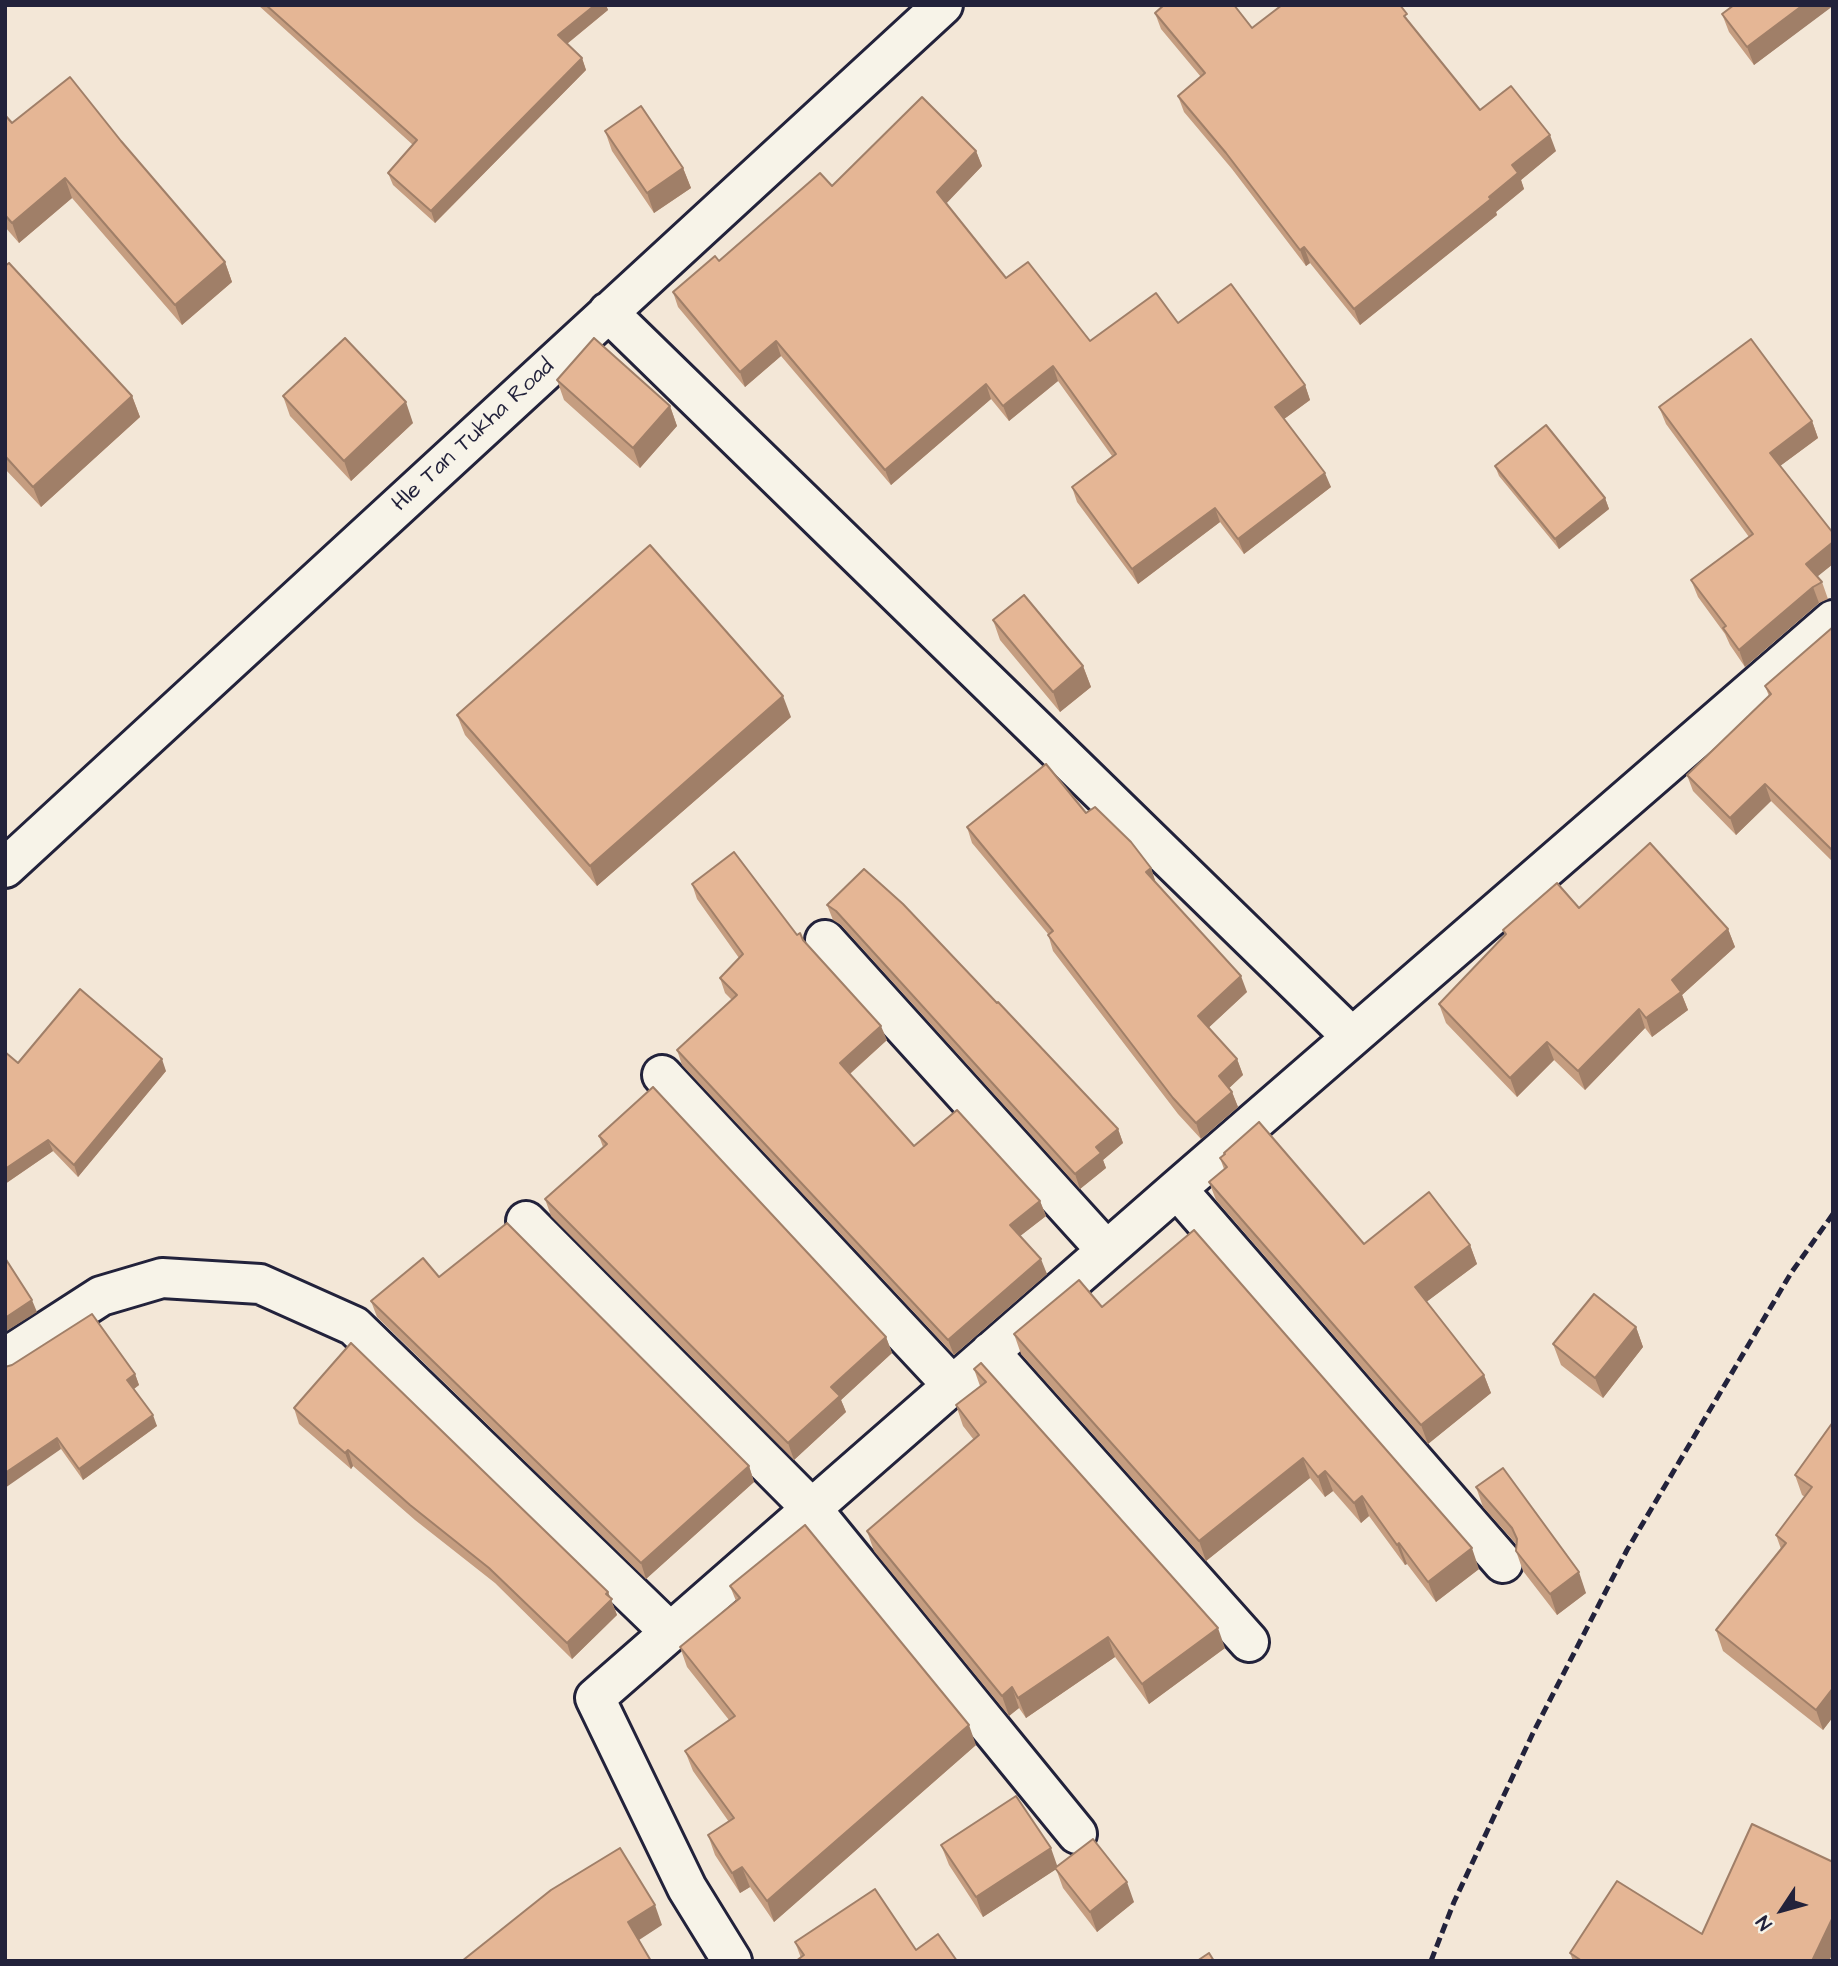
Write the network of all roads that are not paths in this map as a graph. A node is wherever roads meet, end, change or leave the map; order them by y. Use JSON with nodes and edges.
{"nodes":[{"id":1,"x":943,"y":5,"type":"edge"},
{"id":2,"x":608,"y":312,"type":"junction"},
{"id":3,"x":1833,"y":620,"type":"edge"},
{"id":4,"x":5,"y":868,"type":"edge"},
{"id":5,"x":825,"y":940,"type":"dead end"},
{"id":6,"x":1352,"y":1037,"type":"junction"},
{"id":7,"x":662,"y":1075,"type":"dead end"},
{"id":8,"x":1177,"y":1189,"type":"junction"},
{"id":9,"x":526,"y":1221,"type":"dead end"},
{"id":10,"x":1106,"y":1250,"type":"junction"},
{"id":11,"x":990,"y":1352,"type":"junction"},
{"id":12,"x":5,"y":1358,"type":"edge"},
{"id":13,"x":952,"y":1385,"type":"junction"},
{"id":14,"x":811,"y":1509,"type":"junction"},
{"id":15,"x":1503,"y":1563,"type":"dead end"},
{"id":16,"x":670,"y":1632,"type":"junction"},
{"id":17,"x":1249,"y":1642,"type":"dead end"},
{"id":18,"x":1077,"y":1834,"type":"dead end"},
{"id":19,"x":732,"y":1961,"type":"edge"}],
"edges":[{"from":1,"to":2,"type":"street","name":"Hle Tan Tukha Road"},
{"from":2,"to":4,"type":"street","name":"Hle Tan Tukha Road"},
{"from":2,"to":6,"type":"street"},
{"from":3,"to":6,"type":"street"},
{"from":5,"to":10,"type":"street"},
{"from":6,"to":8,"type":"street"},
{"from":7,"to":13,"type":"street"},
{"from":8,"to":10,"type":"street"},
{"from":8,"to":15,"type":"street"},
{"from":9,"to":14,"type":"street"},
{"from":10,"to":11,"type":"street"},
{"from":11,"to":13,"type":"street"},
{"from":11,"to":17,"type":"street"},
{"from":12,"to":16,"type":"street"},
{"from":13,"to":14,"type":"street"},
{"from":14,"to":16,"type":"street"},
{"from":14,"to":18,"type":"street"},
{"from":16,"to":19,"type":"street"}]}
